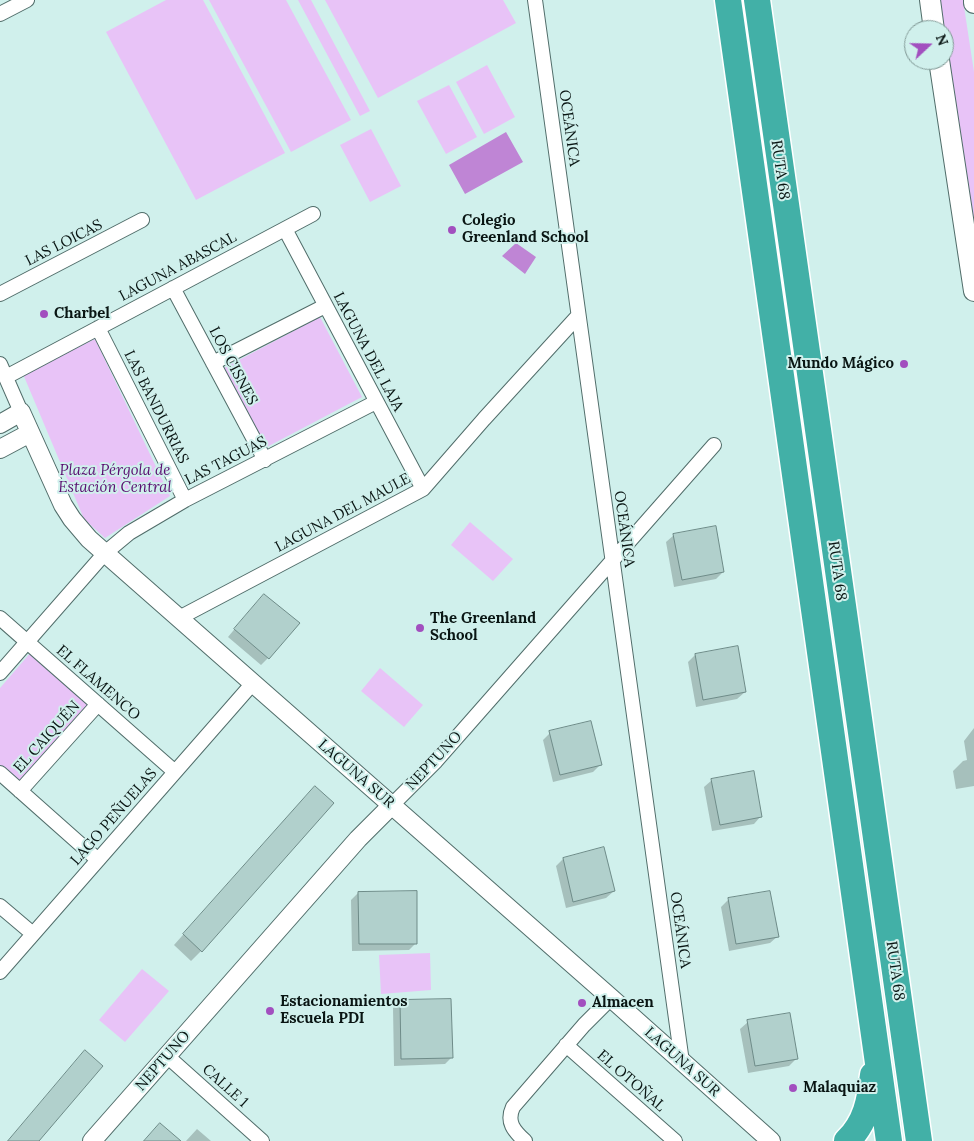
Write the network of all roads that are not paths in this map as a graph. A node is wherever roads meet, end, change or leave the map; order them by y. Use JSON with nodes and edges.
{"nodes":[{"id":1,"x":27,"y":0,"type":"edge"},
{"id":2,"x":535,"y":0,"type":"edge"},
{"id":3,"x":728,"y":0,"type":"edge"},
{"id":4,"x":756,"y":0,"type":"edge"},
{"id":5,"x":930,"y":0,"type":"edge"},
{"id":6,"x":0,"y":14,"type":"edge"},
{"id":7,"x":933,"y":20,"type":"edge"},
{"id":8,"x":941,"y":70,"type":"edge"},
{"id":9,"x":313,"y":214,"type":"dead end"},
{"id":10,"x":142,"y":220,"type":"dead end"},
{"id":11,"x":284,"y":229,"type":"junction"},
{"id":12,"x":173,"y":288,"type":"junction"},
{"id":13,"x":974,"y":291,"type":"edge"},
{"id":14,"x":0,"y":294,"type":"edge"},
{"id":15,"x":325,"y":306,"type":"junction"},
{"id":16,"x":578,"y":316,"type":"junction"},
{"id":17,"x":98,"y":328,"type":"junction"},
{"id":18,"x":213,"y":363,"type":"junction"},
{"id":19,"x":0,"y":364,"type":"edge"},
{"id":20,"x":6,"y":377,"type":"junction"},
{"id":21,"x":376,"y":402,"type":"junction"},
{"id":22,"x":21,"y":412,"type":"junction"},
{"id":23,"x":0,"y":424,"type":"edge"},
{"id":24,"x":30,"y":433,"type":"junction"},
{"id":25,"x":714,"y":445,"type":"dead end"},
{"id":26,"x":0,"y":449,"type":"edge"},
{"id":27,"x":265,"y":460,"type":"junction"},
{"id":28,"x":423,"y":489,"type":"junction"},
{"id":29,"x":186,"y":500,"type":"junction"},
{"id":30,"x":105,"y":553,"type":"junction"},
{"id":31,"x":612,"y":562,"type":"junction"},
{"id":32,"x":0,"y":618,"type":"edge"},
{"id":33,"x":179,"y":618,"type":"junction"},
{"id":34,"x":27,"y":642,"type":"junction"},
{"id":35,"x":0,"y":672,"type":"edge"},
{"id":36,"x":253,"y":683,"type":"junction"},
{"id":37,"x":98,"y":704,"type":"junction"},
{"id":38,"x":175,"y":772,"type":"junction"},
{"id":39,"x":0,"y":774,"type":"edge"},
{"id":40,"x":20,"y":792,"type":"junction"},
{"id":41,"x":392,"y":805,"type":"junction"},
{"id":42,"x":98,"y":860,"type":"junction"},
{"id":43,"x":0,"y":906,"type":"edge"},
{"id":44,"x":33,"y":934,"type":"junction"},
{"id":45,"x":0,"y":972,"type":"edge"},
{"id":46,"x":611,"y":998,"type":"junction"},
{"id":47,"x":875,"y":1042,"type":"junction"},
{"id":48,"x":566,"y":1045,"type":"junction"},
{"id":49,"x":167,"y":1056,"type":"junction"},
{"id":50,"x":682,"y":1062,"type":"junction"},
{"id":51,"x":766,"y":1140,"type":"edge"},
{"id":52,"x":92,"y":1141,"type":"edge"},
{"id":53,"x":262,"y":1141,"type":"edge"},
{"id":54,"x":525,"y":1141,"type":"edge"},
{"id":55,"x":675,"y":1141,"type":"edge"},
{"id":56,"x":847,"y":1141,"type":"edge"},
{"id":57,"x":889,"y":1141,"type":"edge"},
{"id":58,"x":919,"y":1141,"type":"edge"}],
"edges":[{"from":1,"to":6,"type":"street"},
{"from":2,"to":16,"type":"street","name":"OCEÁNICA"},
{"from":3,"to":47,"type":"highway","name":"RUTA 68"},
{"from":4,"to":58,"type":"highway","name":"RUTA 68"},
{"from":5,"to":7,"type":"main road"},
{"from":8,"to":13,"type":"main road"},
{"from":9,"to":11,"type":"street","name":"LAGUNA ABASCAL"},
{"from":10,"to":14,"type":"street","name":"LAS LOICAS"},
{"from":11,"to":12,"type":"street","name":"LAGUNA ABASCAL"},
{"from":11,"to":15,"type":"street","name":"LAGUNA DEL LAJA"},
{"from":12,"to":17,"type":"street","name":"LAGUNA ABASCAL"},
{"from":12,"to":18,"type":"street","name":"LOS CISNES"},
{"from":15,"to":18,"type":"street"},
{"from":15,"to":21,"type":"street","name":"LAGUNA DEL LAJA"},
{"from":16,"to":28,"type":"street","name":"LAGUNA DEL MAULE"},
{"from":16,"to":31,"type":"street","name":"OCEÁNICA"},
{"from":17,"to":20,"type":"street","name":"LAGUNA ABASCAL"},
{"from":17,"to":29,"type":"street","name":"LAS BANDURRIAS"},
{"from":18,"to":27,"type":"street","name":"LOS CISNES"},
{"from":19,"to":20,"type":"street","name":"LAGUNA SUR"},
{"from":20,"to":22,"type":"street","name":"LAGUNA SUR"},
{"from":21,"to":27,"type":"street","name":"LAS TAGUAS"},
{"from":21,"to":28,"type":"street","name":"LAGUNA DEL LAJA"},
{"from":22,"to":23,"type":"street"},
{"from":22,"to":24,"type":"street","name":"LAGUNA SUR"},
{"from":24,"to":26,"type":"street"},
{"from":24,"to":30,"type":"street","name":"LAGUNA SUR"},
{"from":25,"to":31,"type":"street","name":"NEPTUNO"},
{"from":27,"to":29,"type":"street","name":"LAS TAGUAS"},
{"from":28,"to":33,"type":"street","name":"LAGUNA DEL MAULE"},
{"from":29,"to":30,"type":"street","name":"LAS TAGUAS"},
{"from":30,"to":33,"type":"street","name":"LAGUNA SUR"},
{"from":30,"to":34,"type":"street","name":"LAS TAGUAS"},
{"from":31,"to":41,"type":"street","name":"NEPTUNO"},
{"from":31,"to":50,"type":"street","name":"OCEÁNICA"},
{"from":32,"to":34,"type":"street","name":"EL FLAMENCO"},
{"from":33,"to":36,"type":"street","name":"LAGUNA SUR"},
{"from":34,"to":35,"type":"street","name":"LAS TAGUAS"},
{"from":34,"to":37,"type":"street","name":"EL FLAMENCO"},
{"from":36,"to":38,"type":"street","name":"LAGO PEÑUELAS"},
{"from":36,"to":41,"type":"street","name":"LAGUNA SUR"},
{"from":37,"to":38,"type":"street","name":"EL FLAMENCO"},
{"from":37,"to":40,"type":"street","name":"EL CAIQUÉN"},
{"from":38,"to":42,"type":"street","name":"LAGO PEÑUELAS"},
{"from":39,"to":40,"type":"street"},
{"from":40,"to":42,"type":"street"},
{"from":41,"to":46,"type":"street","name":"LAGUNA SUR"},
{"from":41,"to":49,"type":"street","name":"NEPTUNO"},
{"from":42,"to":44,"type":"street","name":"LAGO PEÑUELAS"},
{"from":43,"to":44,"type":"street"},
{"from":44,"to":45,"type":"street","name":"LAGO PEÑUELAS"},
{"from":46,"to":48,"type":"street"},
{"from":46,"to":50,"type":"street","name":"LAGUNA SUR"},
{"from":47,"to":56,"type":"highway"},
{"from":47,"to":57,"type":"highway","name":"RUTA 68"},
{"from":48,"to":54,"type":"street"},
{"from":48,"to":55,"type":"street","name":"EL OTOÑAL"},
{"from":49,"to":52,"type":"street","name":"NEPTUNO"},
{"from":49,"to":53,"type":"street","name":"CALLE 1"},
{"from":50,"to":51,"type":"street","name":"LAGUNA SUR"}]}
